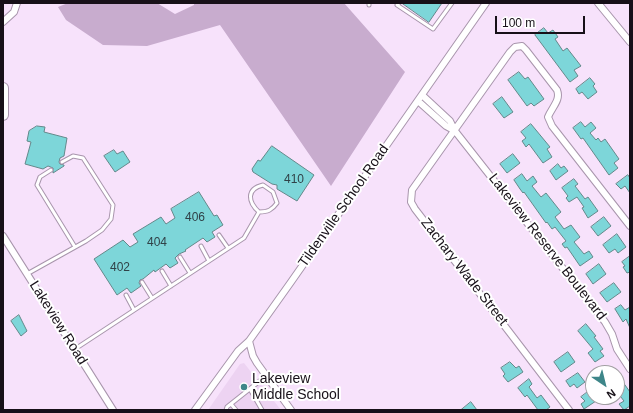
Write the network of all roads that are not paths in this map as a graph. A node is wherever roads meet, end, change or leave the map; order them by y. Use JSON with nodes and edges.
{"nodes":[{"id":1,"x":17,"y":3,"type":"edge"},
{"id":2,"x":399,"y":3,"type":"edge"},
{"id":3,"x":452,"y":3,"type":"edge"},
{"id":4,"x":486,"y":3,"type":"edge"},
{"id":5,"x":601,"y":4,"type":"edge"},
{"id":6,"x":3,"y":22,"type":"edge"},
{"id":7,"x":630,"y":42,"type":"edge"},
{"id":8,"x":3,"y":88,"type":"edge"},
{"id":9,"x":422,"y":95,"type":"junction"},
{"id":10,"x":418,"y":101,"type":"junction"},
{"id":11,"x":3,"y":115,"type":"edge"},
{"id":12,"x":455,"y":130,"type":"junction"},
{"id":13,"x":62,"y":162,"type":"dead end"},
{"id":14,"x":51,"y":170,"type":"dead end"},
{"id":15,"x":259,"y":212,"type":"junction"},
{"id":16,"x":630,"y":226,"type":"edge"},
{"id":17,"x":219,"y":235,"type":"dead end"},
{"id":18,"x":3,"y":236,"type":"edge"},
{"id":19,"x":201,"y":246,"type":"dead end"},
{"id":20,"x":75,"y":247,"type":"junction"},
{"id":21,"x":228,"y":248,"type":"junction"},
{"id":22,"x":180,"y":257,"type":"dead end"},
{"id":23,"x":209,"y":261,"type":"junction"},
{"id":24,"x":162,"y":271,"type":"dead end"},
{"id":25,"x":190,"y":273,"type":"junction"},
{"id":26,"x":27,"y":274,"type":"junction"},
{"id":27,"x":142,"y":282,"type":"dead end"},
{"id":28,"x":171,"y":286,"type":"junction"},
{"id":29,"x":126,"y":295,"type":"dead end"},
{"id":30,"x":152,"y":298,"type":"junction"},
{"id":31,"x":134,"y":310,"type":"junction"},
{"id":32,"x":249,"y":341,"type":"junction"},
{"id":33,"x":74,"y":349,"type":"junction"},
{"id":34,"x":630,"y":369,"type":"edge"},
{"id":35,"x":266,"y":376,"type":"junction"},
{"id":36,"x":250,"y":389,"type":"junction"},
{"id":37,"x":231,"y":404,"type":"junction"},
{"id":38,"x":114,"y":410,"type":"edge"},
{"id":39,"x":195,"y":410,"type":"edge"},
{"id":40,"x":226,"y":410,"type":"edge"},
{"id":41,"x":236,"y":410,"type":"edge"},
{"id":42,"x":262,"y":410,"type":"edge"},
{"id":43,"x":291,"y":410,"type":"edge"},
{"id":44,"x":569,"y":410,"type":"edge"}],
"edges":[{"from":1,"to":6,"type":"street"},
{"from":2,"to":3,"type":"lane"},
{"from":4,"to":9,"type":"street","name":"Tildenville School Road"},
{"from":5,"to":7,"type":"street"},
{"from":8,"to":11,"type":"main road"},
{"from":9,"to":10,"type":"street","name":"Tildenville School Road"},
{"from":9,"to":12,"type":"street","name":"Lakeview Reserve Boulevard"},
{"from":10,"to":12,"type":"street","name":"Lakeview Reserve Boulevard"},
{"from":10,"to":32,"type":"street","name":"Tildenville School Road"},
{"from":12,"to":16,"type":"street","name":"Zachary Wade Street"},
{"from":12,"to":34,"type":"street","name":"Lakeview Reserve Boulevard"},
{"from":12,"to":44,"type":"street","name":"Zachary Wade Street"},
{"from":13,"to":20,"type":"lane"},
{"from":14,"to":20,"type":"lane"},
{"from":15,"to":15,"type":"lane"},
{"from":15,"to":21,"type":"lane"},
{"from":17,"to":21,"type":"lane"},
{"from":18,"to":26,"type":"street","name":"Lakeview Road"},
{"from":19,"to":23,"type":"lane"},
{"from":20,"to":26,"type":"lane"},
{"from":21,"to":23,"type":"lane"},
{"from":22,"to":25,"type":"lane"},
{"from":23,"to":25,"type":"lane"},
{"from":24,"to":28,"type":"lane"},
{"from":25,"to":28,"type":"lane"},
{"from":26,"to":33,"type":"street","name":"Lakeview Road"},
{"from":27,"to":30,"type":"lane"},
{"from":28,"to":30,"type":"lane"},
{"from":29,"to":31,"type":"lane"},
{"from":30,"to":31,"type":"lane"},
{"from":31,"to":33,"type":"lane"},
{"from":32,"to":35,"type":"street"},
{"from":32,"to":39,"type":"street","name":"Tildenville School Road"},
{"from":33,"to":38,"type":"street","name":"Lakeview Road"},
{"from":35,"to":36,"type":"lane"},
{"from":35,"to":43,"type":"street"},
{"from":36,"to":37,"type":"lane"},
{"from":36,"to":42,"type":"lane"},
{"from":37,"to":40,"type":"lane"},
{"from":37,"to":41,"type":"lane"}]}
